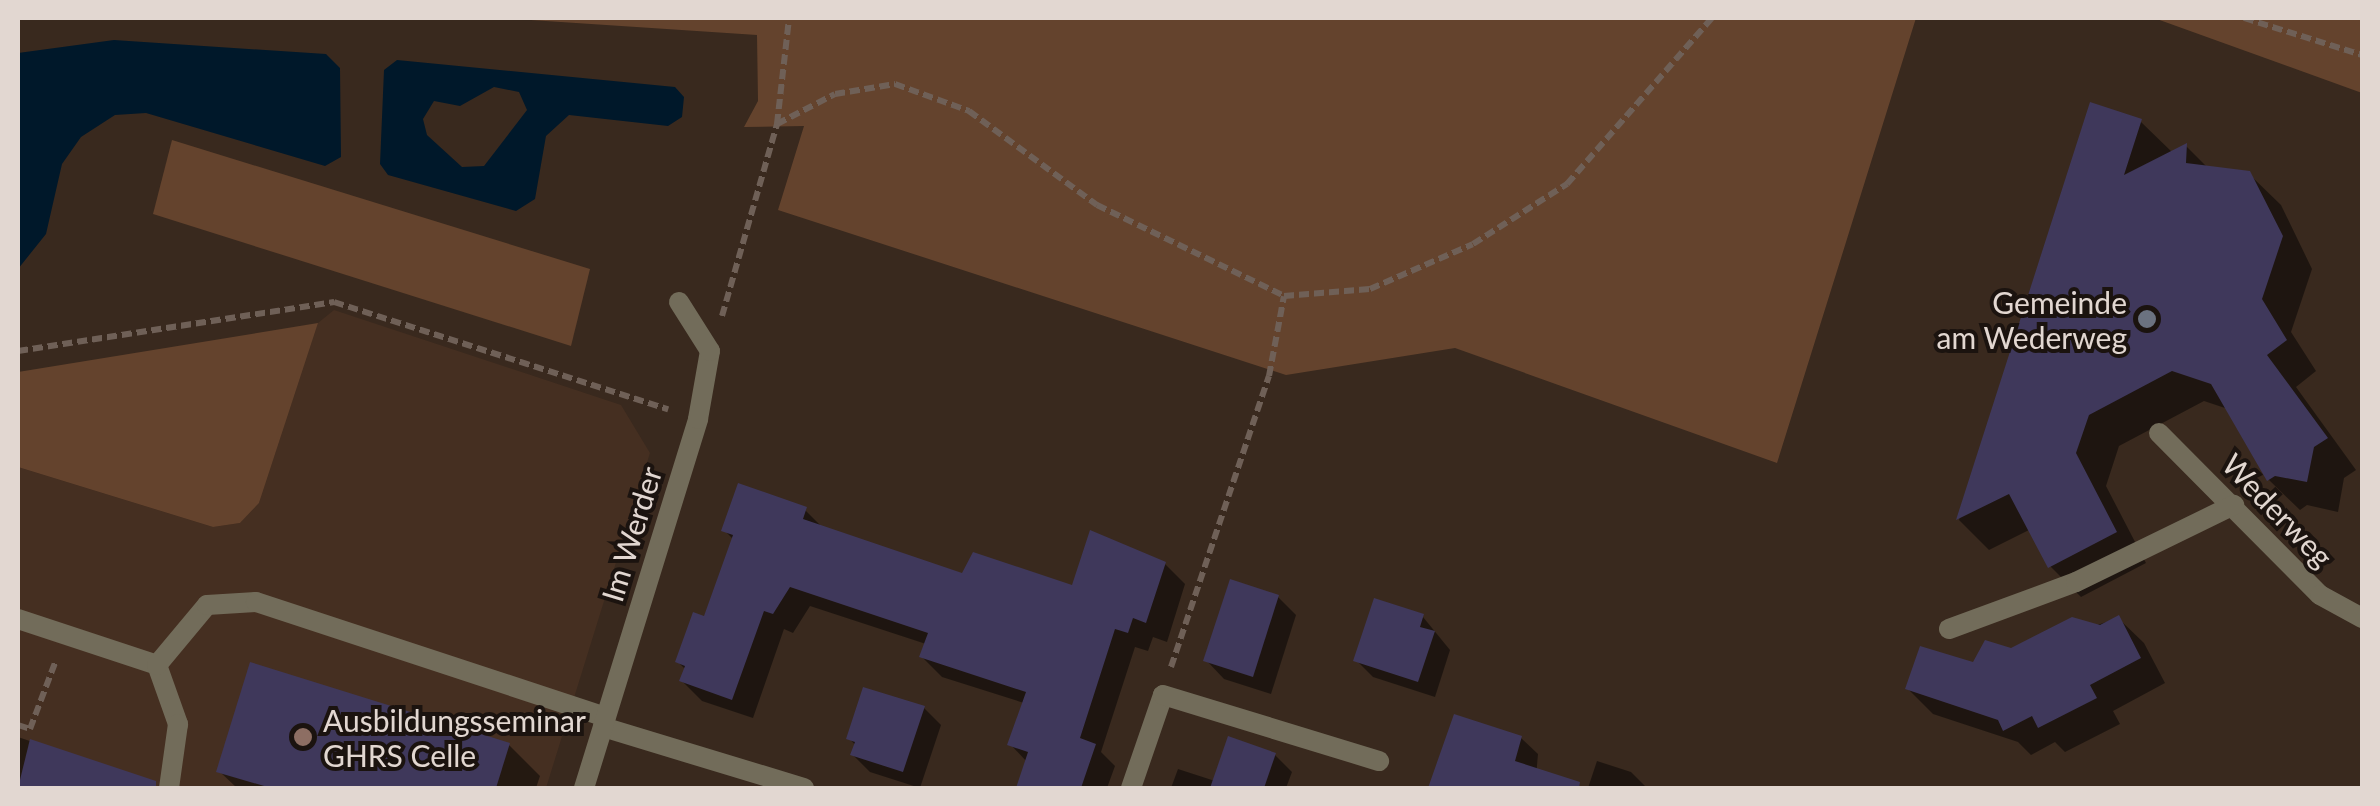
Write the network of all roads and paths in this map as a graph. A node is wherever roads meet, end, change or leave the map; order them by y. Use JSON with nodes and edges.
{"nodes":[{"id":1,"x":789,"y":18,"type":"edge"},
{"id":2,"x":1712,"y":18,"type":"edge"},
{"id":3,"x":2244,"y":18,"type":"edge"},
{"id":4,"x":2362,"y":55,"type":"edge"},
{"id":5,"x":778,"y":124,"type":"junction"},
{"id":6,"x":1284,"y":296,"type":"junction"},
{"id":7,"x":680,"y":302,"type":"dead end"},
{"id":8,"x":18,"y":351,"type":"edge"},
{"id":9,"x":710,"y":351,"type":"junction"},
{"id":10,"x":698,"y":418,"type":"junction"},
{"id":11,"x":2159,"y":433,"type":"dead end"},
{"id":12,"x":2234,"y":505,"type":"junction"},
{"id":13,"x":18,"y":618,"type":"edge"},
{"id":14,"x":2362,"y":618,"type":"edge"},
{"id":15,"x":1949,"y":629,"type":"dead end"},
{"id":16,"x":66,"y":634,"type":"junction"},
{"id":17,"x":157,"y":665,"type":"junction"},
{"id":18,"x":1163,"y":695,"type":"junction"},
{"id":19,"x":604,"y":722,"type":"junction"},
{"id":20,"x":18,"y":725,"type":"edge"},
{"id":21,"x":1379,"y":761,"type":"dead end"},
{"id":22,"x":170,"y":788,"type":"edge"},
{"id":23,"x":584,"y":788,"type":"edge"},
{"id":24,"x":804,"y":788,"type":"edge"},
{"id":25,"x":1130,"y":788,"type":"edge"}],
"edges":[{"from":1,"to":5,"type":"path"},
{"from":2,"to":6,"type":"path"},
{"from":3,"to":4,"type":"path"},
{"from":5,"to":6,"type":"path"},
{"from":5,"to":9,"type":"path"},
{"from":6,"to":18,"type":"path"},
{"from":7,"to":9,"type":"street"},
{"from":8,"to":10,"type":"path"},
{"from":9,"to":10,"type":"street","name":"Im Werder"},
{"from":10,"to":19,"type":"street","name":"Im Werder"},
{"from":11,"to":12,"type":"street","name":"Wederweg"},
{"from":12,"to":14,"type":"street","name":"Wederweg"},
{"from":12,"to":15,"type":"street"},
{"from":13,"to":16,"type":"street"},
{"from":16,"to":17,"type":"street"},
{"from":16,"to":20,"type":"path"},
{"from":17,"to":19,"type":"street"},
{"from":17,"to":22,"type":"street"},
{"from":18,"to":21,"type":"street"},
{"from":18,"to":25,"type":"street"},
{"from":19,"to":23,"type":"street","name":"Im Werder"},
{"from":19,"to":24,"type":"street"}]}
